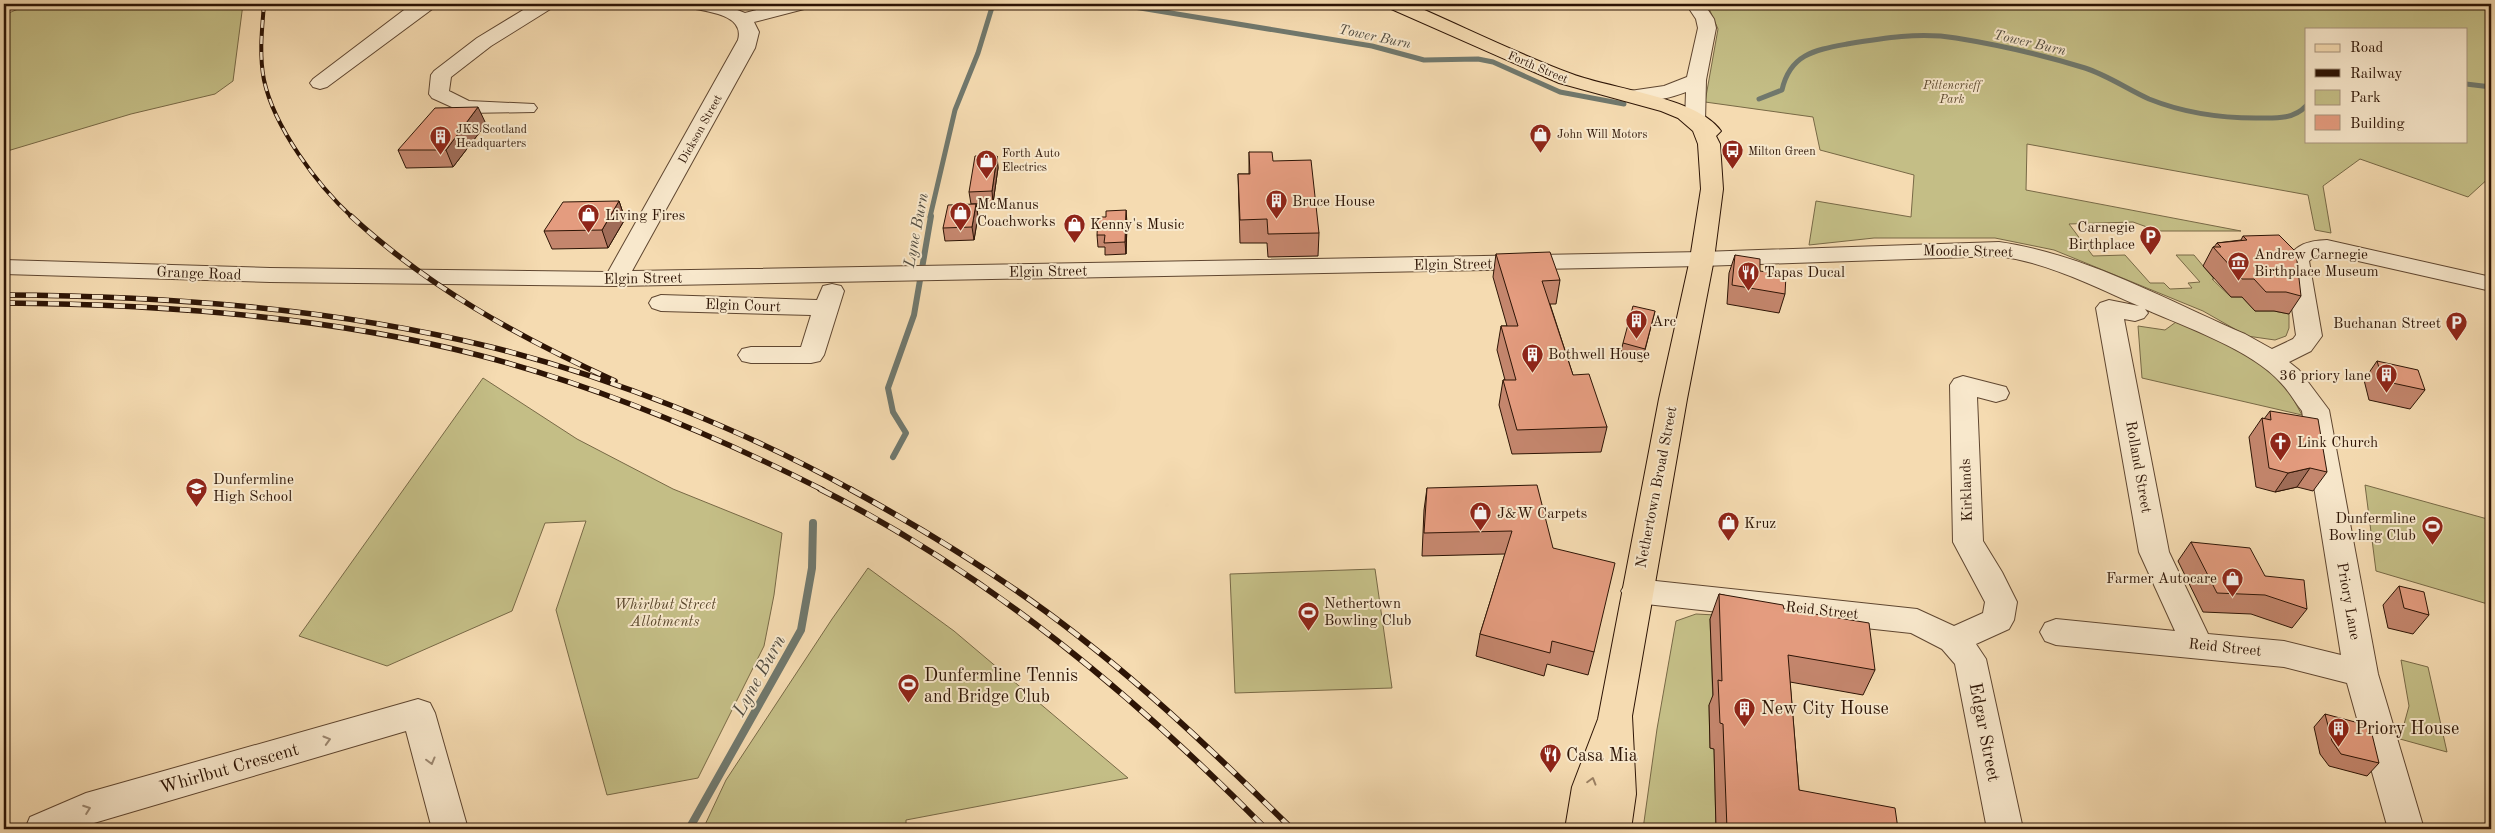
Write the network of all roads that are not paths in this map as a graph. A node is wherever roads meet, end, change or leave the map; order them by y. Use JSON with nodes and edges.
{"nodes":[{"id":1,"x":430,"y":4,"type":"edge"},
{"id":2,"x":545,"y":4,"type":"edge"},
{"id":3,"x":698,"y":4,"type":"edge"},
{"id":4,"x":801,"y":4,"type":"edge"},
{"id":5,"x":1396,"y":4,"type":"edge"},
{"id":6,"x":1695,"y":4,"type":"edge"},
{"id":7,"x":743,"y":19,"type":"junction"},
{"id":8,"x":1696,"y":80,"type":"junction"},
{"id":9,"x":320,"y":83,"type":"dead end"},
{"id":10,"x":1630,"y":96,"type":"junction"},
{"id":11,"x":527,"y":108,"type":"dead end"},
{"id":12,"x":1690,"y":118,"type":"junction"},
{"id":13,"x":1702,"y":259,"type":"junction"},
{"id":14,"x":4,"y":268,"type":"edge"},
{"id":15,"x":395,"y":275,"type":"joint"},
{"id":16,"x":838,"y":275,"type":"junction"},
{"id":17,"x":616,"y":279,"type":"junction"},
{"id":18,"x":2491,"y":284,"type":"edge"},
{"id":19,"x":661,"y":302,"type":"dead end"},
{"id":20,"x":826,"y":308,"type":"junction"},
{"id":21,"x":2135,"y":313,"type":"dead end"},
{"id":22,"x":751,"y":355,"type":"dead end"},
{"id":23,"x":2271,"y":360,"type":"junction"},
{"id":24,"x":1996,"y":393,"type":"dead end"},
{"id":25,"x":1637,"y":591,"type":"junction"},
{"id":26,"x":2056,"y":632,"type":"dead end"},
{"id":27,"x":1953,"y":640,"type":"junction"},
{"id":28,"x":2197,"y":644,"type":"junction"},
{"id":29,"x":2361,"y":674,"type":"junction"},
{"id":30,"x":1615,"y":716,"type":"junction"},
{"id":31,"x":43,"y":829,"type":"edge"},
{"id":32,"x":450,"y":829,"type":"edge"},
{"id":33,"x":1584,"y":829,"type":"edge"},
{"id":34,"x":1613,"y":829,"type":"edge"},
{"id":35,"x":2004,"y":829,"type":"edge"},
{"id":36,"x":2406,"y":829,"type":"edge"}],
"edges":[{"from":1,"to":9,"type":"street"},
{"from":2,"to":11,"type":"street"},
{"from":3,"to":7,"type":"street"},
{"from":4,"to":7,"type":"street"},
{"from":5,"to":10,"type":"main road","name":"Forth Street"},
{"from":6,"to":8,"type":"street"},
{"from":7,"to":17,"type":"street","name":"Dickson Street"},
{"from":8,"to":10,"type":"street"},
{"from":8,"to":12,"type":"street"},
{"from":10,"to":12,"type":"main road","name":"Forth Street"},
{"from":12,"to":13,"type":"main road","name":"Nethertown Broad Street"},
{"from":13,"to":16,"type":"street","name":"Elgin Street"},
{"from":13,"to":23,"type":"street","name":"Moodie Street"},
{"from":13,"to":25,"type":"main road","name":"Nethertown Broad Street"},
{"from":14,"to":15,"type":"street","name":"Grange Road"},
{"from":15,"to":17,"type":"street","name":"Elgin Street"},
{"from":16,"to":17,"type":"street","name":"Elgin Street"},
{"from":16,"to":20,"type":"street"},
{"from":18,"to":23,"type":"street"},
{"from":19,"to":20,"type":"street","name":"Elgin Court"},
{"from":20,"to":22,"type":"street"},
{"from":21,"to":28,"type":"street","name":"Rolland Street"},
{"from":23,"to":29,"type":"street","name":"Priory Lane"},
{"from":24,"to":27,"type":"street","name":"Kirklands"},
{"from":25,"to":27,"type":"street","name":"Reid Street"},
{"from":25,"to":30,"type":"main road","name":"Nethertown Broad Street"},
{"from":26,"to":28,"type":"street","name":"Reid Street"},
{"from":27,"to":35,"type":"street","name":"Edgar Street"},
{"from":28,"to":29,"type":"street","name":"Reid Street"},
{"from":29,"to":36,"type":"street","name":"Priory Lane"},
{"from":33,"to":30,"type":"main road","name":"Nethertown Broad Street","one_way":true},
{"from":30,"to":34,"type":"main road","name":"Nethertown Broad Street"},
{"from":31,"to":32,"type":"street","name":"Whirlbut Crescent","one_way":true}]}
